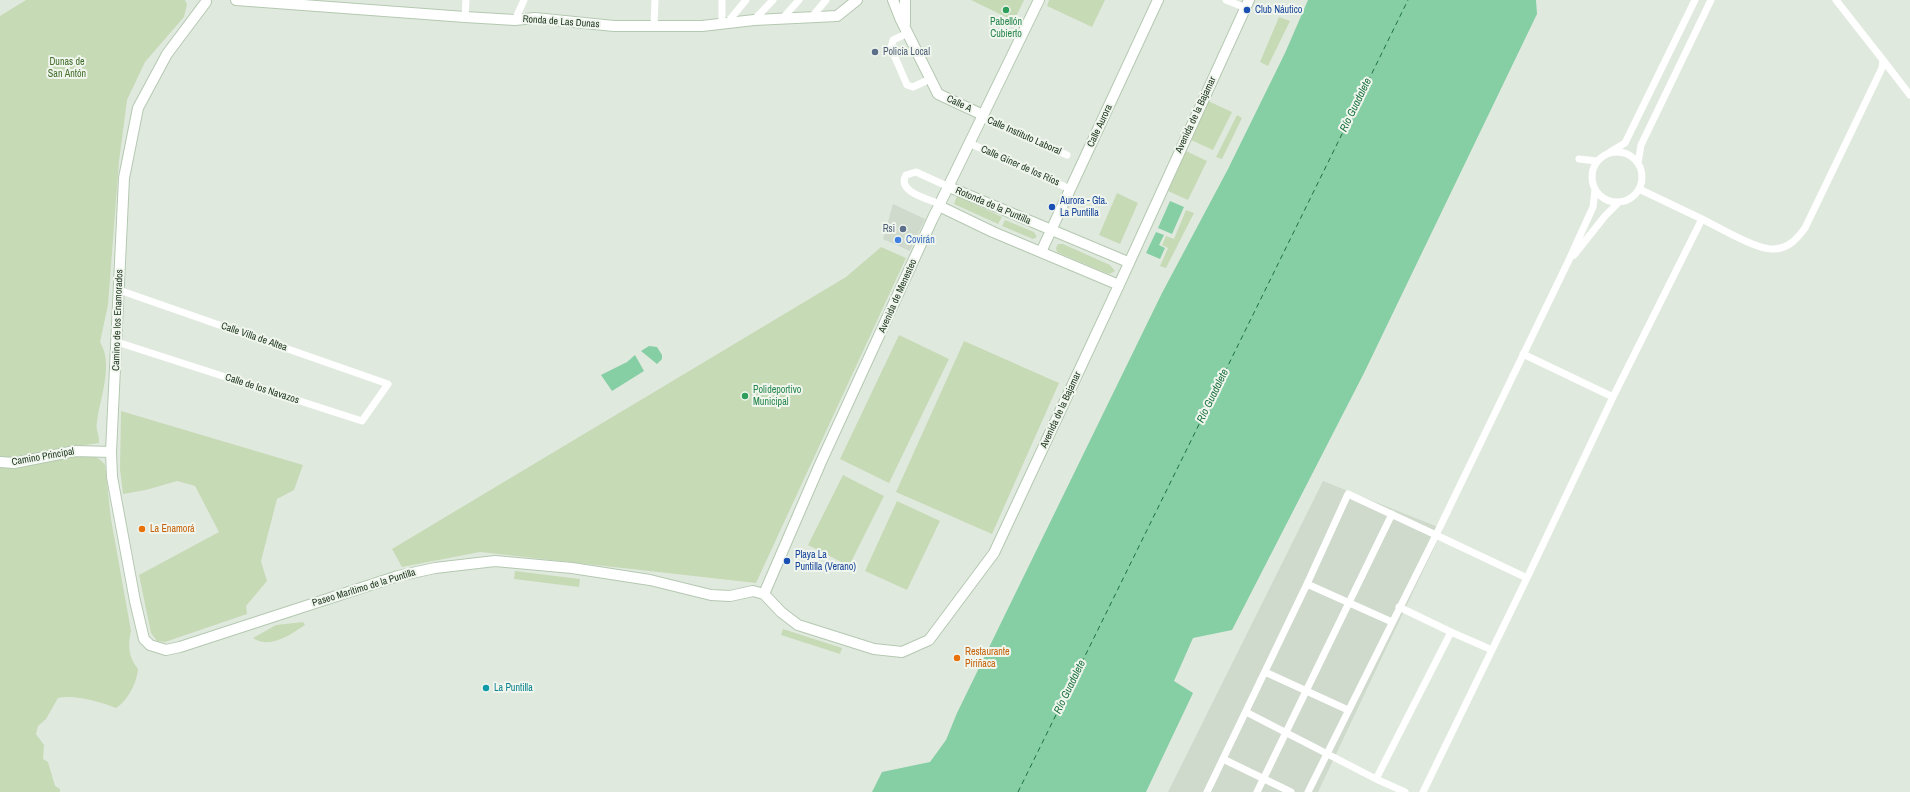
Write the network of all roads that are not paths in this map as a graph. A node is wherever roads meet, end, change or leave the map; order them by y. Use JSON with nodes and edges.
{"nodes":[{"id":1,"x":240,"y":0,"type":"edge"},
{"id":2,"x":466,"y":0,"type":"edge"},
{"id":3,"x":524,"y":0,"type":"edge"},
{"id":4,"x":655,"y":0,"type":"edge"},
{"id":5,"x":722,"y":0,"type":"edge"},
{"id":6,"x":746,"y":0,"type":"edge"},
{"id":7,"x":773,"y":0,"type":"edge"},
{"id":8,"x":799,"y":0,"type":"edge"},
{"id":9,"x":826,"y":0,"type":"edge"},
{"id":10,"x":851,"y":0,"type":"edge"},
{"id":11,"x":857,"y":0,"type":"edge"},
{"id":12,"x":893,"y":0,"type":"edge"},
{"id":13,"x":905,"y":0,"type":"edge"},
{"id":14,"x":1039,"y":0,"type":"edge"},
{"id":15,"x":1158,"y":0,"type":"edge"},
{"id":16,"x":1226,"y":0,"type":"edge"},
{"id":17,"x":1695,"y":0,"type":"edge"},
{"id":18,"x":1711,"y":0,"type":"edge"},
{"id":19,"x":1836,"y":0,"type":"edge"},
{"id":20,"x":207,"y":1,"type":"edge"},
{"id":21,"x":350,"y":4,"type":"edge"},
{"id":22,"x":1247,"y":4,"type":"edge"},
{"id":23,"x":837,"y":16,"type":"junction"},
{"id":24,"x":465,"y":17,"type":"junction"},
{"id":25,"x":811,"y":18,"type":"junction"},
{"id":26,"x":782,"y":19,"type":"junction"},
{"id":27,"x":515,"y":20,"type":"junction"},
{"id":28,"x":754,"y":20,"type":"junction"},
{"id":29,"x":724,"y":23,"type":"junction"},
{"id":30,"x":654,"y":26,"type":"junction"},
{"id":31,"x":907,"y":30,"type":"junction"},
{"id":32,"x":1883,"y":60,"type":"junction"},
{"id":33,"x":930,"y":79,"type":"junction"},
{"id":34,"x":1910,"y":95,"type":"edge"},
{"id":35,"x":982,"y":116,"type":"junction"},
{"id":36,"x":969,"y":143,"type":"junction"},
{"id":37,"x":1610,"y":152,"type":"junction"},
{"id":38,"x":1067,"y":155,"type":"dead end"},
{"id":39,"x":1597,"y":161,"type":"junction"},
{"id":40,"x":1638,"y":163,"type":"junction"},
{"id":41,"x":1592,"y":172,"type":"junction"},
{"id":42,"x":948,"y":187,"type":"junction"},
{"id":43,"x":1070,"y":189,"type":"junction"},
{"id":44,"x":1639,"y":189,"type":"junction"},
{"id":45,"x":1595,"y":190,"type":"junction"},
{"id":46,"x":1618,"y":203,"type":"junction"},
{"id":47,"x":940,"y":205,"type":"junction"},
{"id":48,"x":1702,"y":219,"type":"junction"},
{"id":49,"x":1051,"y":231,"type":"junction"},
{"id":50,"x":1041,"y":252,"type":"junction"},
{"id":51,"x":1128,"y":262,"type":"junction"},
{"id":52,"x":1568,"y":262,"type":"junction"},
{"id":53,"x":1119,"y":285,"type":"junction"},
{"id":54,"x":119,"y":290,"type":"junction"},
{"id":55,"x":117,"y":342,"type":"junction"},
{"id":56,"x":1523,"y":354,"type":"junction"},
{"id":57,"x":388,"y":384,"type":"joint"},
{"id":58,"x":1613,"y":397,"type":"junction"},
{"id":59,"x":111,"y":452,"type":"junction"},
{"id":60,"x":0,"y":462,"type":"edge"},
{"id":61,"x":1392,"y":514,"type":"junction"},
{"id":62,"x":1436,"y":535,"type":"junction"},
{"id":63,"x":1527,"y":578,"type":"junction"},
{"id":64,"x":1308,"y":584,"type":"junction"},
{"id":65,"x":764,"y":594,"type":"junction"},
{"id":66,"x":1349,"y":603,"type":"junction"},
{"id":67,"x":1399,"y":607,"type":"junction"},
{"id":68,"x":1392,"y":622,"type":"junction"},
{"id":69,"x":1451,"y":632,"type":"junction"},
{"id":70,"x":158,"y":648,"type":"joint"},
{"id":71,"x":1492,"y":650,"type":"junction"},
{"id":72,"x":1265,"y":672,"type":"junction"},
{"id":73,"x":1306,"y":691,"type":"junction"},
{"id":74,"x":1348,"y":710,"type":"junction"},
{"id":75,"x":1246,"y":712,"type":"junction"},
{"id":76,"x":1286,"y":733,"type":"junction"},
{"id":77,"x":1327,"y":754,"type":"junction"},
{"id":78,"x":1223,"y":759,"type":"junction"},
{"id":79,"x":1263,"y":779,"type":"junction"},
{"id":80,"x":1376,"y":779,"type":"junction"},
{"id":81,"x":1207,"y":792,"type":"edge"},
{"id":82,"x":1257,"y":792,"type":"edge"},
{"id":83,"x":1291,"y":792,"type":"edge"},
{"id":84,"x":1308,"y":792,"type":"edge"},
{"id":85,"x":1405,"y":792,"type":"edge"},
{"id":86,"x":1423,"y":792,"type":"edge"}],
"edges":[{"from":1,"to":21,"type":"street","name":"Ronda de Las Dunas"},
{"from":2,"to":24,"type":"street"},
{"from":3,"to":27,"type":"street"},
{"from":4,"to":30,"type":"street"},
{"from":5,"to":29,"type":"street"},
{"from":6,"to":29,"type":"street"},
{"from":7,"to":28,"type":"street"},
{"from":8,"to":26,"type":"street"},
{"from":9,"to":25,"type":"street"},
{"from":10,"to":23,"type":"street"},
{"from":11,"to":23,"type":"street"},
{"from":12,"to":31,"type":"street","name":"Calle A"},
{"from":13,"to":31,"type":"street","name":"Calle A"},
{"from":14,"to":35,"type":"street","name":"Avenida de Menesteo"},
{"from":15,"to":43,"type":"street","name":"Calle Aurora"},
{"from":16,"to":22,"type":"street"},
{"from":17,"to":37,"type":"street"},
{"from":18,"to":40,"type":"street"},
{"from":19,"to":32,"type":"street"},
{"from":20,"to":54,"type":"street","name":"Camino de los Enamorados"},
{"from":21,"to":24,"type":"street","name":"Ronda de Las Dunas"},
{"from":22,"to":51,"type":"street","name":"Avenida de la Bajamar"},
{"from":23,"to":25,"type":"street","name":"Ronda de Las Dunas"},
{"from":24,"to":27,"type":"street","name":"Ronda de Las Dunas"},
{"from":25,"to":26,"type":"street","name":"Ronda de Las Dunas"},
{"from":26,"to":28,"type":"street","name":"Ronda de Las Dunas"},
{"from":27,"to":30,"type":"street","name":"Ronda de Las Dunas"},
{"from":28,"to":29,"type":"street","name":"Ronda de Las Dunas"},
{"from":29,"to":30,"type":"street","name":"Ronda de Las Dunas"},
{"from":31,"to":33,"type":"street","name":"Calle A"},
{"from":31,"to":33,"type":"street"},
{"from":32,"to":34,"type":"street"},
{"from":32,"to":48,"type":"street"},
{"from":33,"to":35,"type":"street","name":"Calle A"},
{"from":35,"to":36,"type":"street","name":"Avenida de Menesteo"},
{"from":35,"to":38,"type":"street","name":"Calle Instituto Laboral"},
{"from":36,"to":42,"type":"street","name":"Avenida de Menesteo"},
{"from":36,"to":43,"type":"street","name":"Calle Giner de los Ríos"},
{"from":37,"to":39,"type":"street"},
{"from":37,"to":40,"type":"street"},
{"from":39,"to":41,"type":"street"},
{"from":39,"to":41,"type":"street"},
{"from":40,"to":44,"type":"street"},
{"from":41,"to":45,"type":"street"},
{"from":42,"to":47,"type":"street","name":"Avenida de Menesteo"},
{"from":42,"to":47,"type":"street","name":"Rotonda de la Puntilla"},
{"from":42,"to":49,"type":"street","name":"Rotonda de la Puntilla"},
{"from":43,"to":49,"type":"street","name":"Calle Aurora"},
{"from":44,"to":46,"type":"street"},
{"from":44,"to":48,"type":"street"},
{"from":45,"to":46,"type":"street"},
{"from":45,"to":52,"type":"street"},
{"from":46,"to":52,"type":"street"},
{"from":47,"to":50,"type":"street"},
{"from":47,"to":65,"type":"street","name":"Avenida de Menesteo"},
{"from":48,"to":58,"type":"street"},
{"from":49,"to":50,"type":"street","name":"Calle Aurora"},
{"from":49,"to":51,"type":"street","name":"Rotonda de la Puntilla"},
{"from":50,"to":53,"type":"street"},
{"from":51,"to":53,"type":"street","name":"Avenida de la Bajamar"},
{"from":52,"to":56,"type":"street"},
{"from":53,"to":65,"type":"street","name":"Avenida de la Bajamar"},
{"from":54,"to":55,"type":"street","name":"Camino de los Enamorados"},
{"from":54,"to":57,"type":"street","name":"Calle Villa de Altea"},
{"from":55,"to":57,"type":"street","name":"Calle de los Navazos"},
{"from":55,"to":59,"type":"street","name":"Camino de los Enamorados"},
{"from":56,"to":58,"type":"street"},
{"from":56,"to":62,"type":"street"},
{"from":58,"to":63,"type":"street"},
{"from":59,"to":60,"type":"street","name":"Camino Principal"},
{"from":59,"to":70,"type":"street","name":"Camino de los Enamorados"},
{"from":61,"to":62,"type":"street"},
{"from":61,"to":64,"type":"street"},
{"from":61,"to":66,"type":"street"},
{"from":62,"to":63,"type":"street"},
{"from":62,"to":67,"type":"street"},
{"from":63,"to":71,"type":"street"},
{"from":64,"to":66,"type":"street"},
{"from":64,"to":72,"type":"street"},
{"from":65,"to":70,"type":"street","name":"Paseo Marítimo de la Puntilla"},
{"from":66,"to":68,"type":"street"},
{"from":66,"to":73,"type":"street"},
{"from":67,"to":68,"type":"street"},
{"from":67,"to":69,"type":"street"},
{"from":68,"to":74,"type":"street"},
{"from":69,"to":71,"type":"street"},
{"from":69,"to":80,"type":"street"},
{"from":71,"to":86,"type":"street"},
{"from":72,"to":73,"type":"street"},
{"from":72,"to":75,"type":"street"},
{"from":73,"to":74,"type":"street"},
{"from":73,"to":76,"type":"street"},
{"from":74,"to":77,"type":"street"},
{"from":75,"to":76,"type":"street"},
{"from":75,"to":78,"type":"street"},
{"from":76,"to":77,"type":"street"},
{"from":76,"to":79,"type":"street"},
{"from":77,"to":80,"type":"street"},
{"from":77,"to":84,"type":"street"},
{"from":78,"to":79,"type":"street"},
{"from":78,"to":81,"type":"street"},
{"from":79,"to":82,"type":"street"},
{"from":79,"to":83,"type":"street"},
{"from":80,"to":85,"type":"street"}]}
